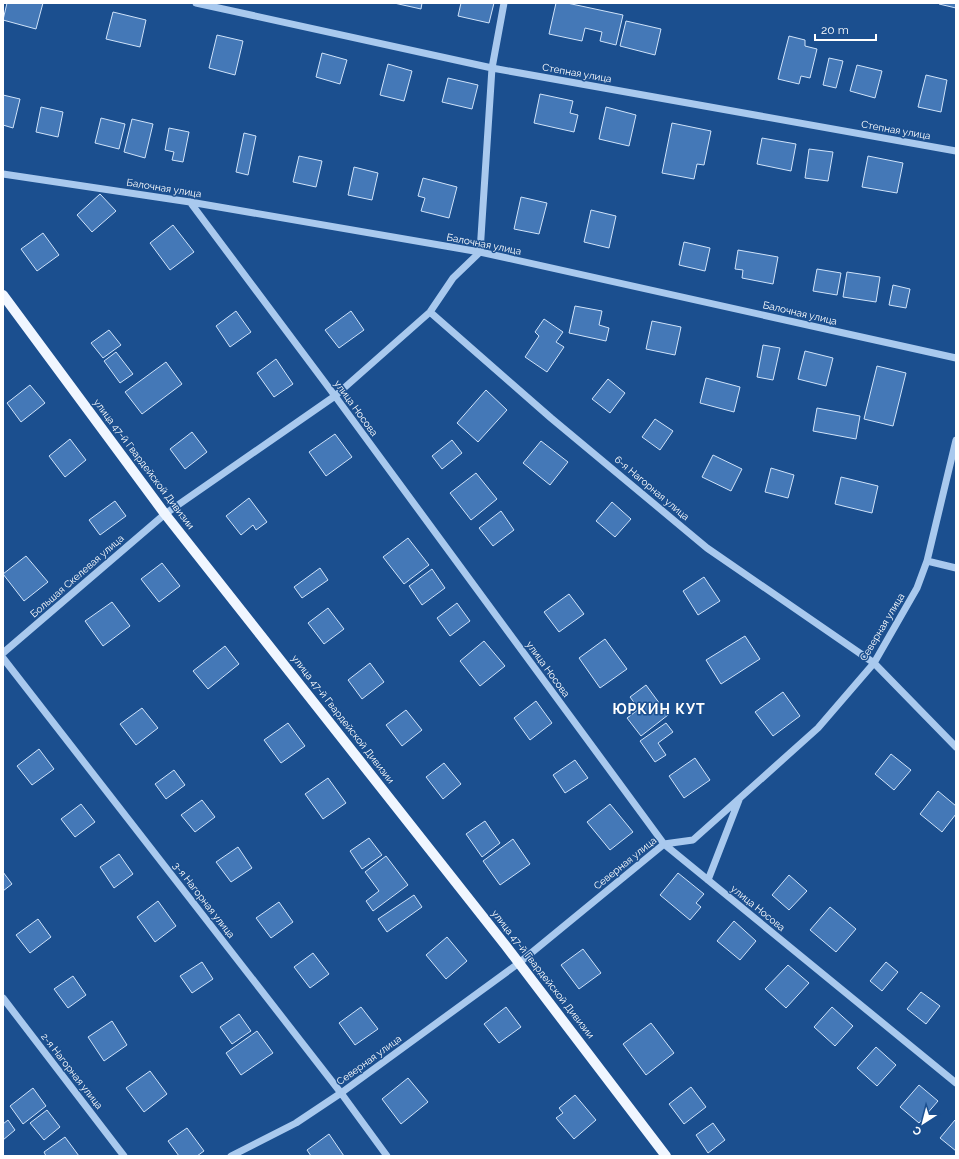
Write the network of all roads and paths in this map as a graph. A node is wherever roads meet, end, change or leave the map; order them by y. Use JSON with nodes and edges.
{"nodes":[{"id":1,"x":196,"y":3,"type":"edge"},
{"id":2,"x":504,"y":3,"type":"edge"},
{"id":3,"x":492,"y":68,"type":"junction"},
{"id":4,"x":956,"y":151,"type":"edge"},
{"id":5,"x":3,"y":174,"type":"edge"},
{"id":6,"x":190,"y":202,"type":"junction"},
{"id":7,"x":480,"y":252,"type":"junction"},
{"id":8,"x":3,"y":295,"type":"edge"},
{"id":9,"x":430,"y":312,"type":"junction"},
{"id":10,"x":956,"y":358,"type":"edge"},
{"id":11,"x":335,"y":396,"type":"junction"},
{"id":12,"x":956,"y":440,"type":"edge"},
{"id":13,"x":165,"y":514,"type":"junction"},
{"id":14,"x":927,"y":561,"type":"junction"},
{"id":15,"x":956,"y":568,"type":"edge"},
{"id":16,"x":3,"y":653,"type":"edge"},
{"id":17,"x":3,"y":658,"type":"edge"},
{"id":18,"x":874,"y":663,"type":"junction"},
{"id":19,"x":956,"y":748,"type":"edge"},
{"id":20,"x":740,"y":798,"type":"junction"},
{"id":21,"x":664,"y":844,"type":"junction"},
{"id":22,"x":708,"y":880,"type":"junction"},
{"id":23,"x":519,"y":963,"type":"junction"},
{"id":24,"x":3,"y":998,"type":"edge"},
{"id":25,"x":956,"y":1083,"type":"edge"},
{"id":26,"x":341,"y":1093,"type":"junction"},
{"id":27,"x":124,"y":1156,"type":"edge"},
{"id":28,"x":231,"y":1156,"type":"edge"},
{"id":29,"x":387,"y":1156,"type":"edge"},
{"id":30,"x":666,"y":1156,"type":"edge"}],
"edges":[{"from":1,"to":3,"type":"street","name":"Степная улица"},
{"from":2,"to":3,"type":"street"},
{"from":3,"to":4,"type":"street","name":"Степная улица"},
{"from":3,"to":7,"type":"street"},
{"from":5,"to":6,"type":"street","name":"Балочная улица"},
{"from":6,"to":7,"type":"street","name":"Балочная улица"},
{"from":6,"to":11,"type":"street","name":"улица Носова"},
{"from":7,"to":9,"type":"street","name":"Большая Скелевая улица"},
{"from":7,"to":10,"type":"street","name":"Балочная улица"},
{"from":8,"to":13,"type":"main road","name":"улица 47-й Гвардейской Дивизии"},
{"from":9,"to":11,"type":"street","name":"Большая Скелевая улица"},
{"from":9,"to":18,"type":"street","name":"6-я Нагорная улица"},
{"from":11,"to":13,"type":"street","name":"Большая Скелевая улица"},
{"from":11,"to":21,"type":"street","name":"улица Носова"},
{"from":12,"to":14,"type":"street","name":"Северная улица"},
{"from":13,"to":16,"type":"street","name":"Большая Скелевая улица"},
{"from":13,"to":23,"type":"main road","name":"улица 47-й Гвардейской Дивизии"},
{"from":14,"to":15,"type":"street"},
{"from":14,"to":18,"type":"street","name":"Северная улица"},
{"from":17,"to":26,"type":"street","name":"3-я Нагорная улица"},
{"from":18,"to":19,"type":"street","name":"6-я Нагорная улица"},
{"from":18,"to":20,"type":"street","name":"Северная улица"},
{"from":20,"to":21,"type":"street","name":"Северная улица"},
{"from":20,"to":22,"type":"street"},
{"from":21,"to":22,"type":"street","name":"улица Носова"},
{"from":21,"to":23,"type":"street","name":"Северная улица"},
{"from":22,"to":25,"type":"street","name":"улица Носова"},
{"from":23,"to":26,"type":"street","name":"Северная улица"},
{"from":23,"to":30,"type":"main road","name":"улица 47-й Гвардейской Дивизии"},
{"from":24,"to":27,"type":"street","name":"2-я Нагорная улица"},
{"from":26,"to":28,"type":"street","name":"Северная улица"},
{"from":26,"to":29,"type":"street","name":"3-я Нагорная улица"}]}
